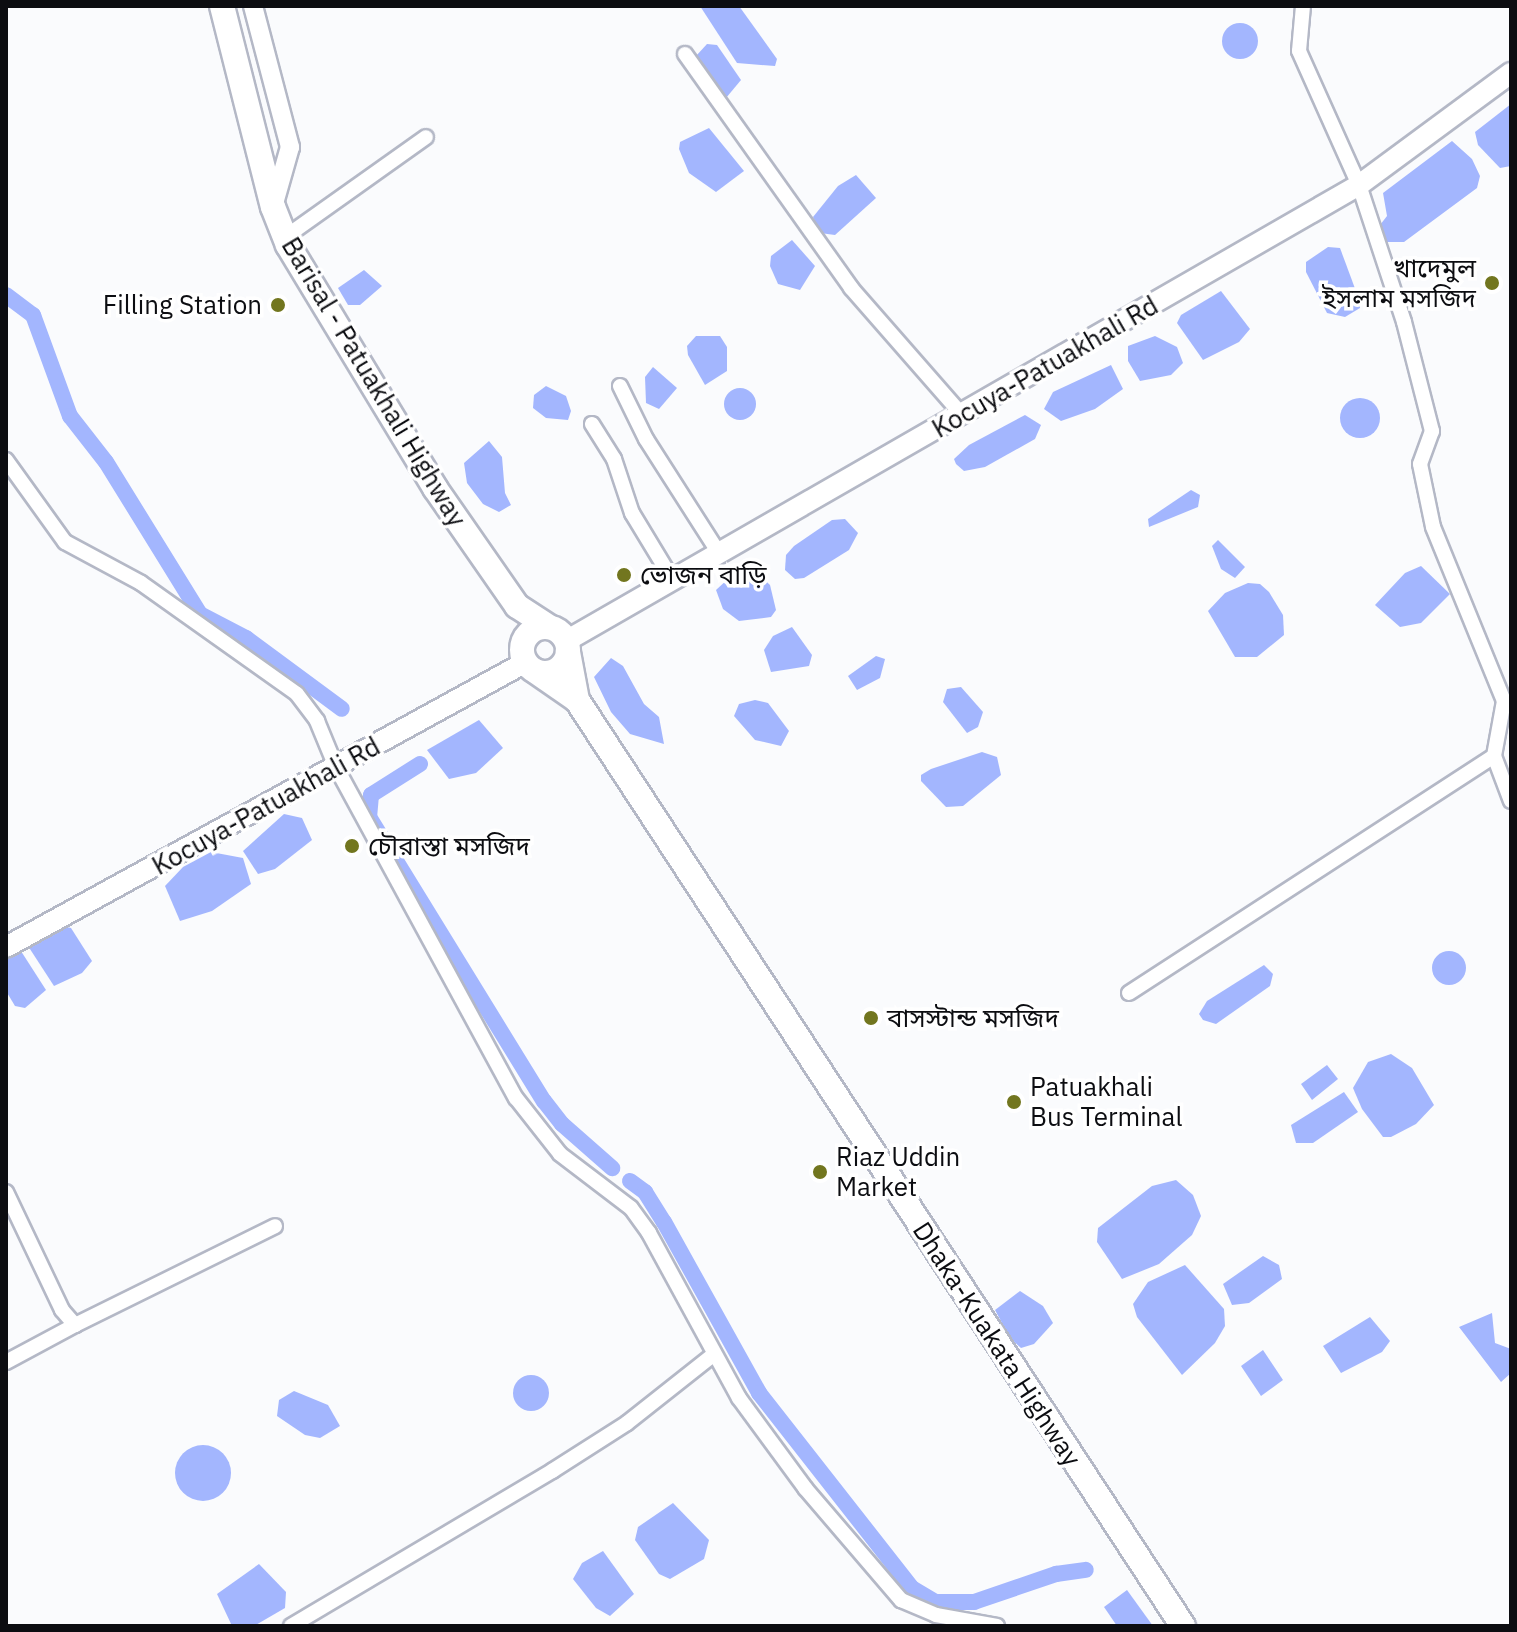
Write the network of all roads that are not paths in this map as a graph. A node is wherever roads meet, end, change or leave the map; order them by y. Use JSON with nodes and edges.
{"nodes":[{"id":1,"x":222,"y":6,"type":"edge"},
{"id":2,"x":253,"y":6,"type":"edge"},
{"id":3,"x":1303,"y":6,"type":"edge"},
{"id":4,"x":685,"y":54,"type":"dead end"},
{"id":5,"x":1511,"y":73,"type":"edge"},
{"id":6,"x":426,"y":137,"type":"dead end"},
{"id":7,"x":1359,"y":185,"type":"junction"},
{"id":8,"x":273,"y":207,"type":"junction"},
{"id":9,"x":284,"y":238,"type":"junction"},
{"id":10,"x":620,"y":386,"type":"dead end"},
{"id":11,"x":962,"y":415,"type":"junction"},
{"id":12,"x":592,"y":424,"type":"dead end"},
{"id":13,"x":6,"y":460,"type":"edge"},
{"id":14,"x":719,"y":553,"type":"junction"},
{"id":15,"x":672,"y":579,"type":"junction"},
{"id":16,"x":517,"y":606,"type":"junction"},
{"id":17,"x":561,"y":640,"type":"junction"},
{"id":18,"x":527,"y":659,"type":"junction"},
{"id":19,"x":577,"y":700,"type":"junction"},
{"id":20,"x":1494,"y":756,"type":"junction"},
{"id":21,"x":336,"y":767,"type":"junction"},
{"id":22,"x":1511,"y":801,"type":"edge"},
{"id":23,"x":6,"y":947,"type":"edge"},
{"id":24,"x":1129,"y":993,"type":"dead end"},
{"id":25,"x":6,"y":1192,"type":"edge"},
{"id":26,"x":275,"y":1226,"type":"dead end"},
{"id":27,"x":75,"y":1325,"type":"junction"},
{"id":28,"x":713,"y":1355,"type":"junction"},
{"id":29,"x":6,"y":1362,"type":"edge"},
{"id":30,"x":291,"y":1626,"type":"edge"},
{"id":31,"x":997,"y":1626,"type":"edge"},
{"id":32,"x":1183,"y":1626,"type":"edge"}],
"edges":[{"from":1,"to":8,"type":"main road","name":"Barisal - Patuakhali Highway"},
{"from":2,"to":8,"type":"street"},
{"from":3,"to":7,"type":"street"},
{"from":4,"to":11,"type":"street"},
{"from":5,"to":7,"type":"main road","name":"Kocuya-Patuakhali Rd"},
{"from":6,"to":9,"type":"street"},
{"from":7,"to":11,"type":"main road","name":"Kocuya-Patuakhali Rd"},
{"from":7,"to":20,"type":"street"},
{"from":8,"to":9,"type":"main road","name":"Barisal - Patuakhali Highway"},
{"from":9,"to":16,"type":"main road","name":"Barisal - Patuakhali Highway"},
{"from":10,"to":14,"type":"street"},
{"from":11,"to":14,"type":"main road","name":"Kocuya-Patuakhali Rd"},
{"from":12,"to":15,"type":"street"},
{"from":13,"to":21,"type":"street"},
{"from":14,"to":15,"type":"main road","name":"Kocuya-Patuakhali Rd"},
{"from":15,"to":17,"type":"main road","name":"Kocuya-Patuakhali Rd"},
{"from":16,"to":17,"type":"main road","name":"Barisal - Patuakhali Highway"},
{"from":16,"to":18,"type":"main road","name":"Barisal - Patuakhali Highway"},
{"from":17,"to":18,"type":"main road"},
{"from":17,"to":18,"type":"main road"},
{"from":17,"to":19,"type":"main road"},
{"from":18,"to":19,"type":"main road"},
{"from":18,"to":21,"type":"main road","name":"Kocuya-Patuakhali Rd"},
{"from":19,"to":32,"type":"main road","name":"Dhaka-Kuakata Highway"},
{"from":20,"to":22,"type":"street"},
{"from":20,"to":24,"type":"street"},
{"from":21,"to":23,"type":"main road","name":"Kocuya-Patuakhali Rd"},
{"from":21,"to":28,"type":"street"},
{"from":25,"to":27,"type":"street"},
{"from":26,"to":27,"type":"street"},
{"from":27,"to":29,"type":"street"},
{"from":28,"to":30,"type":"street"},
{"from":28,"to":31,"type":"street"}]}
